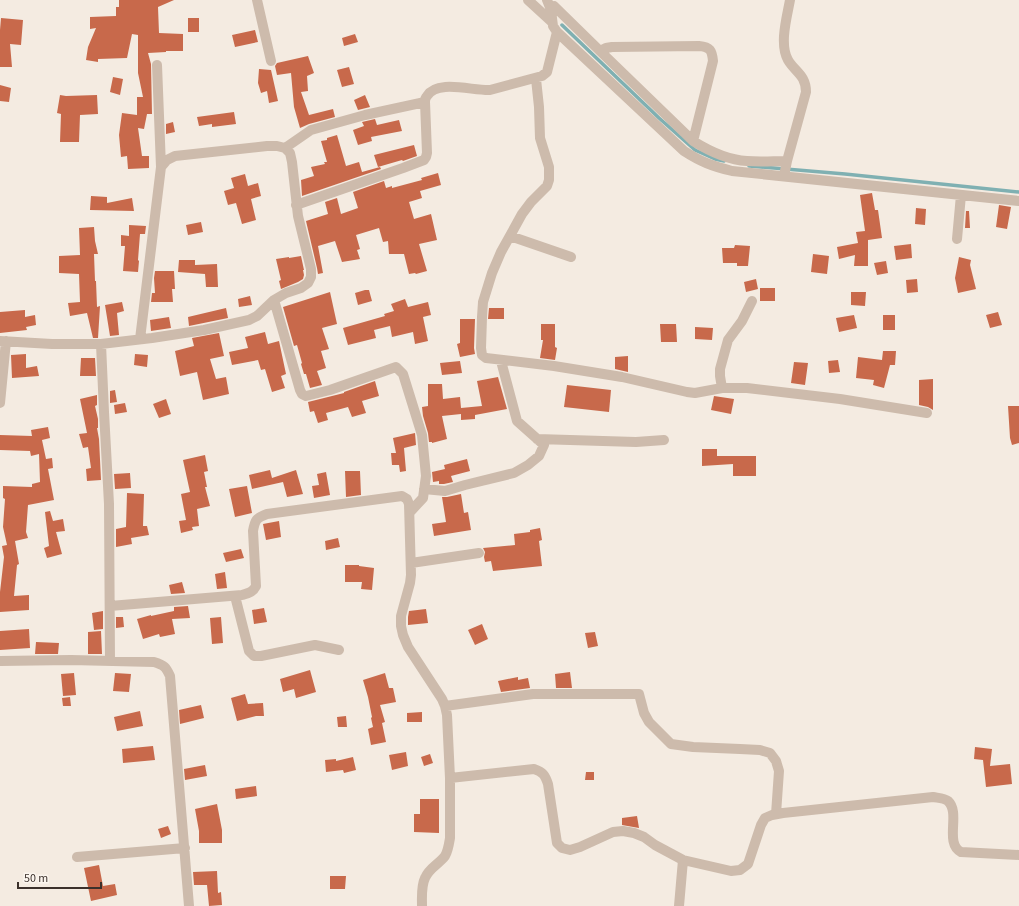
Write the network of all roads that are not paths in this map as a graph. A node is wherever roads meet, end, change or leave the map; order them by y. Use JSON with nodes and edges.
{"nodes":[{"id":1,"x":257,"y":0,"type":"edge"},
{"id":2,"x":528,"y":0,"type":"edge"},
{"id":3,"x":790,"y":0,"type":"edge"},
{"id":4,"x":552,"y":4,"type":"edge"},
{"id":5,"x":552,"y":22,"type":"junction"},
{"id":6,"x":557,"y":32,"type":"junction"},
{"id":7,"x":600,"y":52,"type":"junction"},
{"id":8,"x":271,"y":61,"type":"dead end"},
{"id":9,"x":157,"y":65,"type":"dead end"},
{"id":10,"x":536,"y":79,"type":"junction"},
{"id":11,"x":424,"y":102,"type":"junction"},
{"id":12,"x":693,"y":141,"type":"junction"},
{"id":13,"x":285,"y":148,"type":"junction"},
{"id":14,"x":161,"y":167,"type":"junction"},
{"id":15,"x":786,"y":168,"type":"junction"},
{"id":16,"x":960,"y":195,"type":"junction"},
{"id":17,"x":1019,"y":201,"type":"edge"},
{"id":18,"x":296,"y":205,"type":"junction"},
{"id":19,"x":510,"y":236,"type":"junction"},
{"id":20,"x":957,"y":239,"type":"dead end"},
{"id":21,"x":571,"y":256,"type":"dead end"},
{"id":22,"x":274,"y":300,"type":"junction"},
{"id":23,"x":752,"y":301,"type":"dead end"},
{"id":24,"x":140,"y":340,"type":"junction"},
{"id":25,"x":3,"y":341,"type":"edge"},
{"id":26,"x":101,"y":344,"type":"junction"},
{"id":27,"x":501,"y":360,"type":"junction"},
{"id":28,"x":722,"y":388,"type":"junction"},
{"id":29,"x":0,"y":403,"type":"edge"},
{"id":30,"x":927,"y":413,"type":"dead end"},
{"id":31,"x":537,"y":439,"type":"junction"},
{"id":32,"x":664,"y":440,"type":"dead end"},
{"id":33,"x":424,"y":489,"type":"junction"},
{"id":34,"x":410,"y":512,"type":"junction"},
{"id":35,"x":479,"y":553,"type":"dead end"},
{"id":36,"x":411,"y":563,"type":"junction"},
{"id":37,"x":235,"y":596,"type":"junction"},
{"id":38,"x":110,"y":606,"type":"junction"},
{"id":39,"x":339,"y":650,"type":"dead end"},
{"id":40,"x":0,"y":660,"type":"edge"},
{"id":41,"x":110,"y":661,"type":"junction"},
{"id":42,"x":446,"y":706,"type":"junction"},
{"id":43,"x":450,"y":778,"type":"junction"},
{"id":44,"x":776,"y":814,"type":"junction"},
{"id":45,"x":184,"y":848,"type":"junction"},
{"id":46,"x":1019,"y":855,"type":"edge"},
{"id":47,"x":77,"y":858,"type":"dead end"},
{"id":48,"x":683,"y":860,"type":"junction"},
{"id":49,"x":189,"y":906,"type":"edge"},
{"id":50,"x":422,"y":906,"type":"edge"},
{"id":51,"x":679,"y":906,"type":"edge"}],
"edges":[{"from":1,"to":8,"type":"street"},
{"from":2,"to":5,"type":"street"},
{"from":3,"to":15,"type":"street"},
{"from":4,"to":5,"type":"street"},
{"from":4,"to":7,"type":"street"},
{"from":5,"to":6,"type":"street"},
{"from":6,"to":10,"type":"street"},
{"from":6,"to":15,"type":"street"},
{"from":7,"to":12,"type":"street"},
{"from":7,"to":12,"type":"street"},
{"from":9,"to":14,"type":"street"},
{"from":10,"to":11,"type":"street"},
{"from":10,"to":19,"type":"street"},
{"from":11,"to":13,"type":"street"},
{"from":11,"to":18,"type":"street"},
{"from":12,"to":15,"type":"street"},
{"from":13,"to":14,"type":"street"},
{"from":13,"to":18,"type":"street"},
{"from":14,"to":24,"type":"street"},
{"from":15,"to":16,"type":"street"},
{"from":16,"to":17,"type":"street"},
{"from":16,"to":20,"type":"street"},
{"from":18,"to":22,"type":"street"},
{"from":19,"to":21,"type":"street"},
{"from":19,"to":27,"type":"street"},
{"from":22,"to":24,"type":"street"},
{"from":22,"to":33,"type":"street"},
{"from":23,"to":28,"type":"street"},
{"from":24,"to":26,"type":"street"},
{"from":25,"to":26,"type":"street"},
{"from":25,"to":29,"type":"street"},
{"from":26,"to":38,"type":"street"},
{"from":27,"to":28,"type":"street"},
{"from":27,"to":31,"type":"street"},
{"from":28,"to":30,"type":"street"},
{"from":31,"to":32,"type":"street"},
{"from":31,"to":33,"type":"street"},
{"from":33,"to":34,"type":"street"},
{"from":34,"to":36,"type":"street"},
{"from":34,"to":37,"type":"street"},
{"from":35,"to":36,"type":"street"},
{"from":36,"to":42,"type":"street"},
{"from":37,"to":38,"type":"street"},
{"from":37,"to":39,"type":"street"},
{"from":38,"to":41,"type":"street"},
{"from":40,"to":41,"type":"street"},
{"from":41,"to":45,"type":"street"},
{"from":42,"to":43,"type":"street"},
{"from":42,"to":44,"type":"street"},
{"from":43,"to":48,"type":"street"},
{"from":43,"to":50,"type":"street"},
{"from":44,"to":46,"type":"street"},
{"from":44,"to":48,"type":"street"},
{"from":45,"to":47,"type":"street"},
{"from":45,"to":49,"type":"street"},
{"from":48,"to":51,"type":"street"}]}
